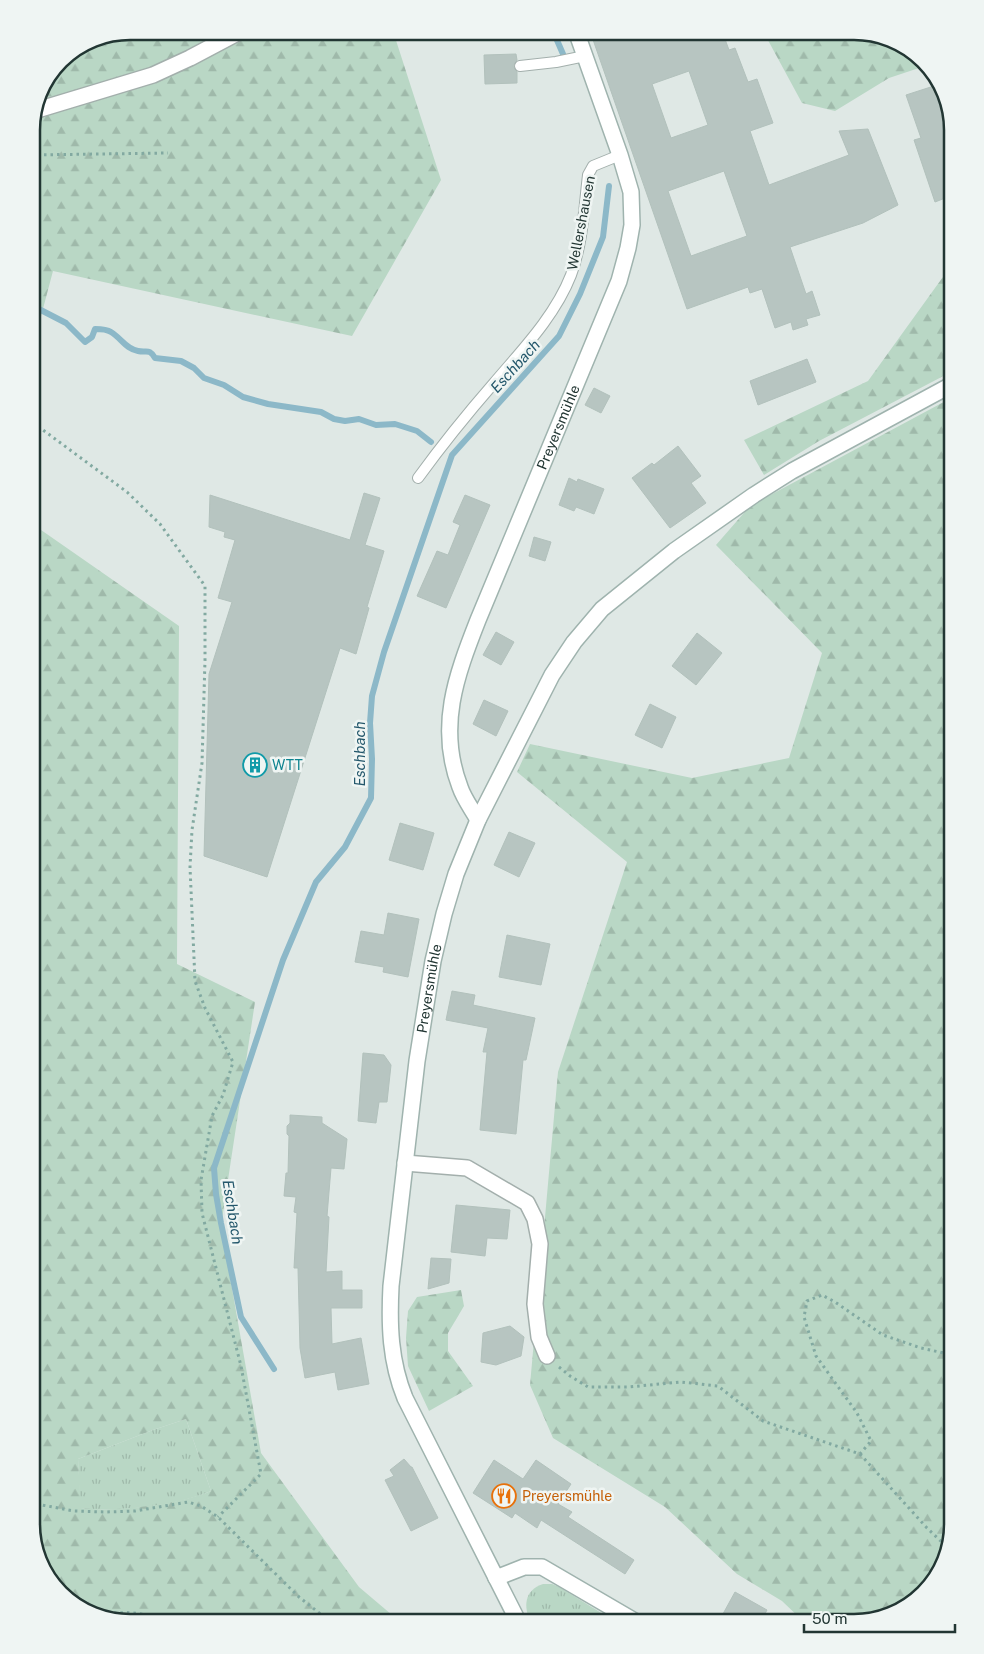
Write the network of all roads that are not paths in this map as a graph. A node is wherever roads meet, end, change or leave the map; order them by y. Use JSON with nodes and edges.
{"nodes":[{"id":1,"x":224,"y":40,"type":"edge"},
{"id":2,"x":579,"y":40,"type":"edge"},
{"id":3,"x":585,"y":56,"type":"junction"},
{"id":4,"x":520,"y":66,"type":"dead end"},
{"id":5,"x":43,"y":108,"type":"edge"},
{"id":6,"x":620,"y":155,"type":"junction"},
{"id":7,"x":944,"y":389,"type":"edge"},
{"id":8,"x":418,"y":478,"type":"dead end"},
{"id":9,"x":478,"y":820,"type":"junction"},
{"id":10,"x":405,"y":1163,"type":"junction"},
{"id":11,"x":547,"y":1356,"type":"road end"},
{"id":12,"x":496,"y":1578,"type":"junction"},
{"id":13,"x":514,"y":1614,"type":"edge"},
{"id":14,"x":623,"y":1614,"type":"edge"}],
"edges":[{"from":1,"to":5,"type":"main road"},
{"from":2,"to":3,"type":"main road","name":"Preyersmühle"},
{"from":3,"to":4,"type":"lane"},
{"from":3,"to":6,"type":"main road","name":"Preyersmühle"},
{"from":6,"to":8,"type":"lane","name":"Wellershausen"},
{"from":6,"to":9,"type":"main road","name":"Preyersmühle"},
{"from":7,"to":9,"type":"main road","name":"Preyersmühle"},
{"from":9,"to":10,"type":"main road","name":"Preyersmühle"},
{"from":10,"to":11,"type":"main road"},
{"from":10,"to":12,"type":"main road","name":"Preyersmühle"},
{"from":12,"to":13,"type":"main road","name":"Preyersmühle"},
{"from":12,"to":14,"type":"main road"}]}
